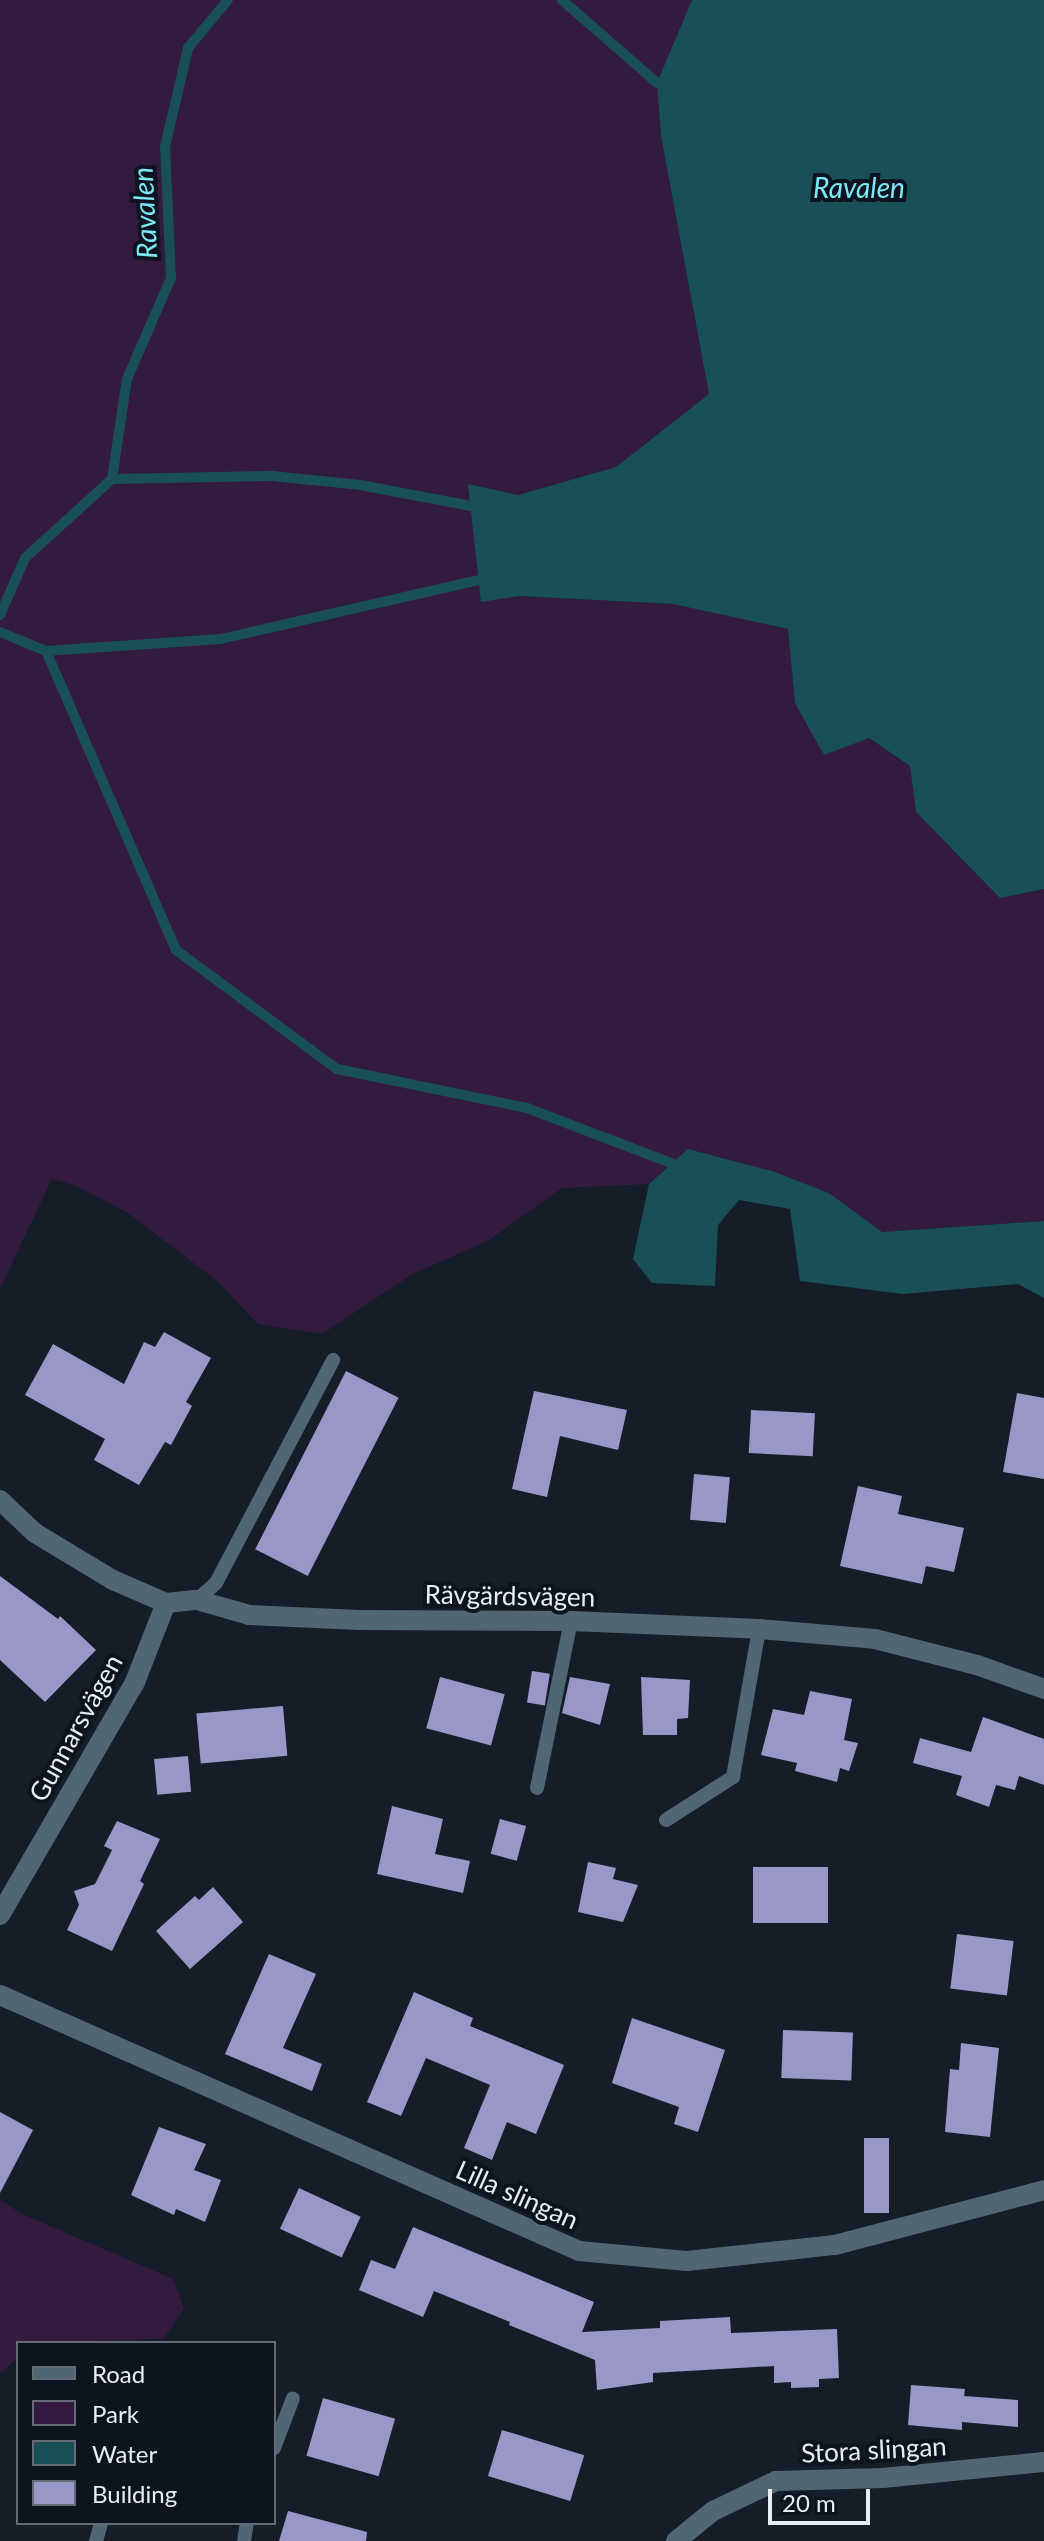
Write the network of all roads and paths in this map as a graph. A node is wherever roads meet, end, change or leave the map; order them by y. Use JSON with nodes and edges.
{"nodes":[{"id":1,"x":333,"y":1360,"type":"dead end"},
{"id":2,"x":0,"y":1500,"type":"edge"},
{"id":3,"x":197,"y":1600,"type":"junction"},
{"id":4,"x":166,"y":1603,"type":"junction"},
{"id":5,"x":571,"y":1621,"type":"junction"},
{"id":6,"x":759,"y":1629,"type":"junction"},
{"id":7,"x":1044,"y":1689,"type":"edge"},
{"id":8,"x":537,"y":1788,"type":"dead end"},
{"id":9,"x":666,"y":1820,"type":"dead end"},
{"id":10,"x":0,"y":1915,"type":"edge"},
{"id":11,"x":0,"y":1995,"type":"edge"},
{"id":12,"x":1044,"y":2190,"type":"edge"},
{"id":13,"x":293,"y":2398,"type":"dead end"},
{"id":14,"x":276,"y":2443,"type":"edge"},
{"id":15,"x":1044,"y":2462,"type":"edge"},
{"id":16,"x":676,"y":2541,"type":"edge"}],
"edges":[{"from":1,"to":3,"type":"lane"},
{"from":2,"to":4,"type":"street","name":"Rävgärdsvägen"},
{"from":3,"to":4,"type":"street","name":"Rävgärdsvägen"},
{"from":3,"to":5,"type":"street","name":"Rävgärdsvägen"},
{"from":4,"to":10,"type":"street","name":"Gunnarsvägen"},
{"from":5,"to":6,"type":"street","name":"Rävgärdsvägen"},
{"from":5,"to":8,"type":"lane"},
{"from":6,"to":7,"type":"street","name":"Rävgärdsvägen"},
{"from":6,"to":9,"type":"lane"},
{"from":11,"to":12,"type":"street","name":"Lilla slingan"},
{"from":13,"to":14,"type":"lane"},
{"from":15,"to":16,"type":"street","name":"Stora slingan"}]}
